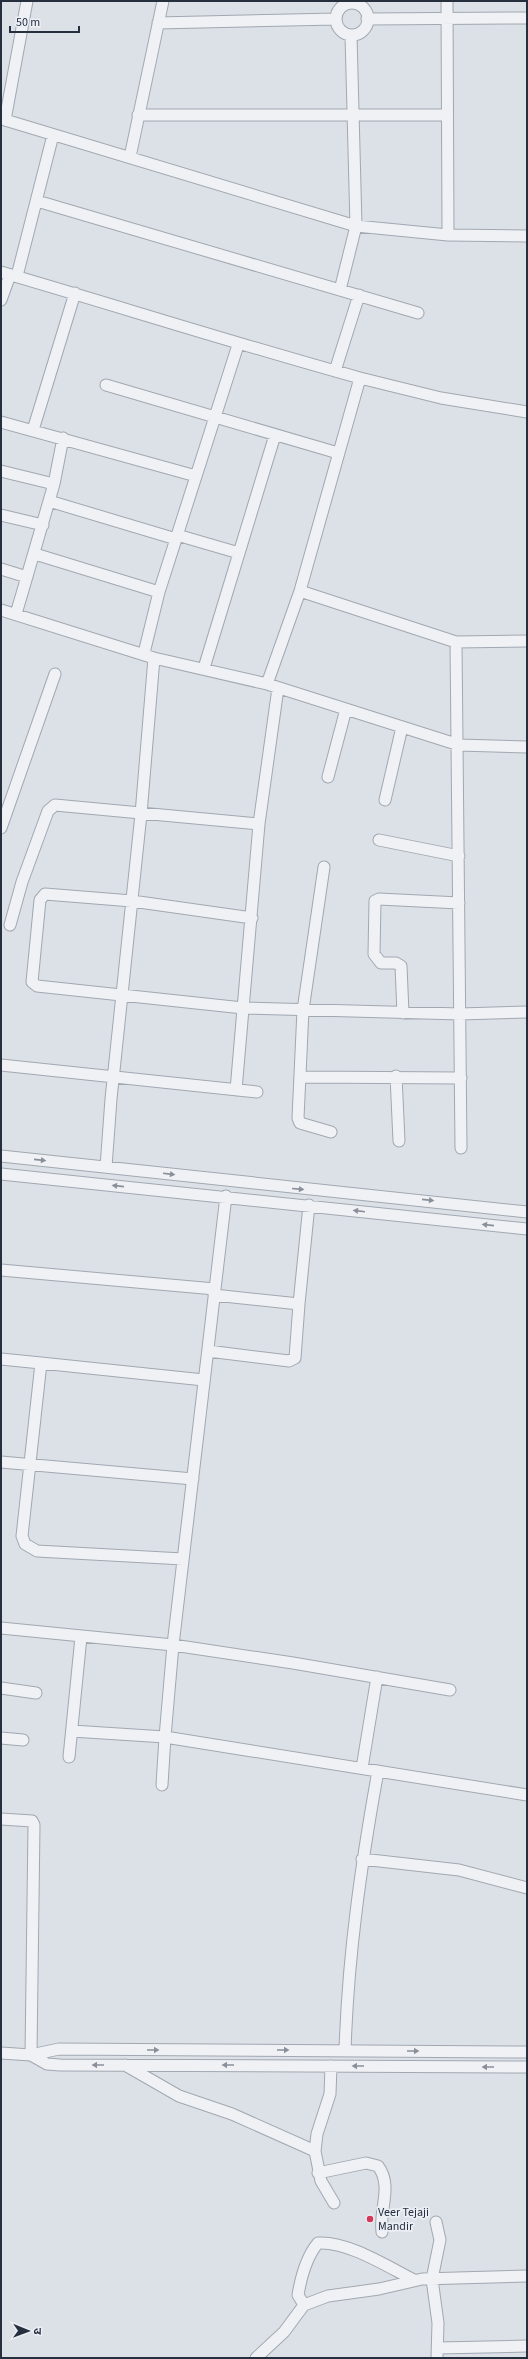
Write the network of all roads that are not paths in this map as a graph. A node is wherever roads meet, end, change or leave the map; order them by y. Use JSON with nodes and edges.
{"nodes":[{"id":1,"x":27,"y":1,"type":"edge"},
{"id":2,"x":163,"y":1,"type":"edge"},
{"id":3,"x":447,"y":1,"type":"edge"},
{"id":4,"x":352,"y":2,"type":"edge"},
{"id":5,"x":447,"y":18,"type":"junction"},
{"id":6,"x":527,"y":18,"type":"edge"},
{"id":7,"x":336,"y":19,"type":"junction"},
{"id":8,"x":367,"y":19,"type":"junction"},
{"id":9,"x":158,"y":23,"type":"junction"},
{"id":10,"x":352,"y":35,"type":"junction"},
{"id":11,"x":352,"y":114,"type":"junction"},
{"id":12,"x":138,"y":115,"type":"junction"},
{"id":13,"x":448,"y":115,"type":"junction"},
{"id":14,"x":3,"y":120,"type":"edge"},
{"id":15,"x":53,"y":135,"type":"junction"},
{"id":16,"x":130,"y":157,"type":"junction"},
{"id":17,"x":37,"y":201,"type":"junction"},
{"id":18,"x":356,"y":226,"type":"junction"},
{"id":19,"x":448,"y":235,"type":"junction"},
{"id":20,"x":527,"y":236,"type":"edge"},
{"id":21,"x":9,"y":274,"type":"edge"},
{"id":22,"x":340,"y":290,"type":"junction"},
{"id":23,"x":75,"y":293,"type":"junction"},
{"id":24,"x":359,"y":295,"type":"junction"},
{"id":25,"x":1,"y":300,"type":"edge"},
{"id":26,"x":418,"y":313,"type":"dead end"},
{"id":27,"x":238,"y":345,"type":"junction"},
{"id":28,"x":334,"y":371,"type":"junction"},
{"id":29,"x":360,"y":378,"type":"junction"},
{"id":30,"x":106,"y":385,"type":"dead end"},
{"id":31,"x":527,"y":412,"type":"edge"},
{"id":32,"x":215,"y":416,"type":"junction"},
{"id":33,"x":1,"y":422,"type":"edge"},
{"id":34,"x":33,"y":430,"type":"junction"},
{"id":35,"x":275,"y":435,"type":"junction"},
{"id":36,"x":62,"y":438,"type":"junction"},
{"id":37,"x":338,"y":453,"type":"junction"},
{"id":38,"x":1,"y":472,"type":"edge"},
{"id":39,"x":196,"y":476,"type":"junction"},
{"id":40,"x":54,"y":484,"type":"junction"},
{"id":41,"x":49,"y":501,"type":"junction"},
{"id":42,"x":1,"y":515,"type":"edge"},
{"id":43,"x":42,"y":525,"type":"junction"},
{"id":44,"x":176,"y":537,"type":"junction"},
{"id":45,"x":239,"y":553,"type":"junction"},
{"id":46,"x":34,"y":554,"type":"junction"},
{"id":47,"x":1,"y":569,"type":"edge"},
{"id":48,"x":28,"y":577,"type":"junction"},
{"id":49,"x":300,"y":591,"type":"junction"},
{"id":50,"x":159,"y":592,"type":"junction"},
{"id":51,"x":1,"y":610,"type":"edge"},
{"id":52,"x":16,"y":614,"type":"junction"},
{"id":53,"x":527,"y":641,"type":"edge"},
{"id":54,"x":456,"y":642,"type":"junction"},
{"id":55,"x":149,"y":655,"type":"junction"},
{"id":56,"x":204,"y":668,"type":"junction"},
{"id":57,"x":56,"y":674,"type":"dead end"},
{"id":58,"x":267,"y":684,"type":"junction"},
{"id":59,"x":278,"y":688,"type":"junction"},
{"id":60,"x":346,"y":709,"type":"junction"},
{"id":61,"x":402,"y":727,"type":"junction"},
{"id":62,"x":458,"y":745,"type":"junction"},
{"id":63,"x":527,"y":747,"type":"edge"},
{"id":64,"x":328,"y":777,"type":"dead end"},
{"id":65,"x":385,"y":800,"type":"dead end"},
{"id":66,"x":141,"y":814,"type":"junction"},
{"id":67,"x":259,"y":824,"type":"junction"},
{"id":68,"x":1,"y":828,"type":"edge"},
{"id":69,"x":379,"y":840,"type":"dead end"},
{"id":70,"x":459,"y":856,"type":"junction"},
{"id":71,"x":324,"y":867,"type":"dead end"},
{"id":72,"x":132,"y":900,"type":"junction"},
{"id":73,"x":459,"y":903,"type":"junction"},
{"id":74,"x":252,"y":918,"type":"junction"},
{"id":75,"x":10,"y":925,"type":"dead end"},
{"id":76,"x":122,"y":994,"type":"junction"},
{"id":77,"x":243,"y":1008,"type":"junction"},
{"id":78,"x":303,"y":1010,"type":"junction"},
{"id":79,"x":527,"y":1012,"type":"edge"},
{"id":80,"x":403,"y":1013,"type":"junction"},
{"id":81,"x":460,"y":1014,"type":"junction"},
{"id":82,"x":1,"y":1065,"type":"edge"},
{"id":83,"x":396,"y":1076,"type":"junction"},
{"id":84,"x":113,"y":1077,"type":"junction"},
{"id":85,"x":301,"y":1077,"type":"junction"},
{"id":86,"x":461,"y":1078,"type":"junction"},
{"id":87,"x":236,"y":1090,"type":"junction"},
{"id":88,"x":257,"y":1092,"type":"dead end"},
{"id":89,"x":331,"y":1132,"type":"dead end"},
{"id":90,"x":399,"y":1141,"type":"dead end"},
{"id":91,"x":461,"y":1148,"type":"dead end"},
{"id":92,"x":1,"y":1156,"type":"edge"},
{"id":93,"x":106,"y":1167,"type":"junction"},
{"id":94,"x":1,"y":1174,"type":"edge"},
{"id":95,"x":226,"y":1196,"type":"junction"},
{"id":96,"x":309,"y":1205,"type":"junction"},
{"id":97,"x":527,"y":1212,"type":"edge"},
{"id":98,"x":527,"y":1229,"type":"edge"},
{"id":99,"x":1,"y":1270,"type":"edge"},
{"id":100,"x":215,"y":1292,"type":"junction"},
{"id":101,"x":299,"y":1304,"type":"junction"},
{"id":102,"x":208,"y":1352,"type":"junction"},
{"id":103,"x":1,"y":1359,"type":"edge"},
{"id":104,"x":41,"y":1363,"type":"junction"},
{"id":105,"x":204,"y":1380,"type":"junction"},
{"id":106,"x":1,"y":1462,"type":"edge"},
{"id":107,"x":31,"y":1466,"type":"junction"},
{"id":108,"x":193,"y":1479,"type":"junction"},
{"id":109,"x":184,"y":1559,"type":"junction"},
{"id":110,"x":1,"y":1628,"type":"edge"},
{"id":111,"x":80,"y":1637,"type":"junction"},
{"id":112,"x":173,"y":1645,"type":"junction"},
{"id":113,"x":377,"y":1677,"type":"junction"},
{"id":114,"x":1,"y":1688,"type":"edge"},
{"id":115,"x":450,"y":1690,"type":"dead end"},
{"id":116,"x":36,"y":1692,"type":"dead end"},
{"id":117,"x":72,"y":1731,"type":"junction"},
{"id":118,"x":165,"y":1737,"type":"junction"},
{"id":119,"x":1,"y":1738,"type":"edge"},
{"id":120,"x":23,"y":1740,"type":"dead end"},
{"id":121,"x":69,"y":1757,"type":"dead end"},
{"id":122,"x":362,"y":1768,"type":"junction"},
{"id":123,"x":378,"y":1771,"type":"junction"},
{"id":124,"x":162,"y":1785,"type":"dead end"},
{"id":125,"x":527,"y":1794,"type":"edge"},
{"id":126,"x":1,"y":1819,"type":"edge"},
{"id":127,"x":362,"y":1859,"type":"junction"},
{"id":128,"x":527,"y":1888,"type":"edge"},
{"id":129,"x":345,"y":2051,"type":"junction"},
{"id":130,"x":527,"y":2052,"type":"edge"},
{"id":131,"x":1,"y":2053,"type":"edge"},
{"id":132,"x":31,"y":2055,"type":"junction"},
{"id":133,"x":124,"y":2065,"type":"junction"},
{"id":134,"x":331,"y":2066,"type":"junction"},
{"id":135,"x":527,"y":2067,"type":"edge"},
{"id":136,"x":315,"y":2151,"type":"junction"},
{"id":137,"x":318,"y":2173,"type":"junction"},
{"id":138,"x":334,"y":2203,"type":"dead end"},
{"id":139,"x":436,"y":2222,"type":"dead end"},
{"id":140,"x":382,"y":2232,"type":"dead end"},
{"id":141,"x":527,"y":2276,"type":"edge"},
{"id":142,"x":432,"y":2279,"type":"junction"},
{"id":143,"x":414,"y":2280,"type":"junction"},
{"id":144,"x":304,"y":2305,"type":"junction"},
{"id":145,"x":527,"y":2346,"type":"edge"},
{"id":146,"x":438,"y":2353,"type":"edge"},
{"id":147,"x":256,"y":2358,"type":"edge"}],
"edges":[{"from":1,"to":14,"type":"street"},
{"from":2,"to":9,"type":"street"},
{"from":3,"to":5,"type":"street"},
{"from":4,"to":7,"type":"street"},
{"from":4,"to":8,"type":"street"},
{"from":5,"to":6,"type":"street"},
{"from":5,"to":8,"type":"street"},
{"from":5,"to":13,"type":"street"},
{"from":7,"to":9,"type":"street"},
{"from":7,"to":10,"type":"street"},
{"from":8,"to":10,"type":"street"},
{"from":9,"to":12,"type":"street"},
{"from":10,"to":11,"type":"street"},
{"from":11,"to":12,"type":"street"},
{"from":11,"to":13,"type":"street"},
{"from":11,"to":18,"type":"street"},
{"from":12,"to":16,"type":"street"},
{"from":13,"to":19,"type":"street"},
{"from":14,"to":15,"type":"street"},
{"from":15,"to":16,"type":"street"},
{"from":15,"to":17,"type":"street"},
{"from":16,"to":18,"type":"street"},
{"from":17,"to":21,"type":"street"},
{"from":17,"to":22,"type":"street"},
{"from":18,"to":19,"type":"street"},
{"from":18,"to":22,"type":"street"},
{"from":19,"to":20,"type":"street"},
{"from":21,"to":23,"type":"street"},
{"from":21,"to":25,"type":"street"},
{"from":22,"to":24,"type":"street"},
{"from":23,"to":27,"type":"street"},
{"from":23,"to":34,"type":"street"},
{"from":24,"to":26,"type":"street"},
{"from":24,"to":28,"type":"street"},
{"from":27,"to":28,"type":"street"},
{"from":27,"to":32,"type":"street"},
{"from":28,"to":29,"type":"street"},
{"from":29,"to":31,"type":"street"},
{"from":29,"to":37,"type":"street"},
{"from":30,"to":32,"type":"street"},
{"from":32,"to":35,"type":"street"},
{"from":32,"to":39,"type":"street"},
{"from":33,"to":34,"type":"street"},
{"from":34,"to":36,"type":"street"},
{"from":35,"to":37,"type":"street"},
{"from":35,"to":45,"type":"street"},
{"from":36,"to":39,"type":"street"},
{"from":36,"to":40,"type":"street"},
{"from":37,"to":49,"type":"street"},
{"from":38,"to":40,"type":"street"},
{"from":39,"to":44,"type":"street"},
{"from":40,"to":41,"type":"street"},
{"from":41,"to":43,"type":"street"},
{"from":41,"to":44,"type":"street"},
{"from":42,"to":43,"type":"street"},
{"from":43,"to":46,"type":"street"},
{"from":44,"to":45,"type":"street"},
{"from":44,"to":50,"type":"street"},
{"from":45,"to":56,"type":"street"},
{"from":46,"to":48,"type":"street"},
{"from":46,"to":50,"type":"street"},
{"from":47,"to":48,"type":"street"},
{"from":48,"to":52,"type":"street"},
{"from":49,"to":54,"type":"street"},
{"from":49,"to":58,"type":"street"},
{"from":50,"to":55,"type":"street"},
{"from":51,"to":52,"type":"street"},
{"from":52,"to":55,"type":"street"},
{"from":53,"to":54,"type":"street"},
{"from":54,"to":62,"type":"street"},
{"from":55,"to":56,"type":"street"},
{"from":55,"to":66,"type":"street"},
{"from":56,"to":58,"type":"street"},
{"from":57,"to":68,"type":"street"},
{"from":58,"to":59,"type":"street"},
{"from":59,"to":60,"type":"street"},
{"from":59,"to":67,"type":"street"},
{"from":60,"to":61,"type":"street"},
{"from":60,"to":64,"type":"street"},
{"from":61,"to":62,"type":"street"},
{"from":61,"to":65,"type":"street"},
{"from":62,"to":63,"type":"street"},
{"from":62,"to":70,"type":"street"},
{"from":66,"to":67,"type":"street"},
{"from":66,"to":72,"type":"street"},
{"from":66,"to":75,"type":"street"},
{"from":67,"to":74,"type":"street"},
{"from":69,"to":70,"type":"street"},
{"from":70,"to":73,"type":"street"},
{"from":71,"to":78,"type":"street"},
{"from":72,"to":74,"type":"street"},
{"from":72,"to":76,"type":"street"},
{"from":72,"to":76,"type":"street"},
{"from":73,"to":80,"type":"street"},
{"from":73,"to":81,"type":"street"},
{"from":74,"to":77,"type":"street"},
{"from":76,"to":77,"type":"street"},
{"from":76,"to":84,"type":"street"},
{"from":77,"to":78,"type":"street"},
{"from":77,"to":87,"type":"street"},
{"from":78,"to":80,"type":"street"},
{"from":78,"to":85,"type":"street"},
{"from":79,"to":81,"type":"street"},
{"from":80,"to":81,"type":"street"},
{"from":81,"to":86,"type":"street"},
{"from":82,"to":84,"type":"street"},
{"from":83,"to":85,"type":"street"},
{"from":83,"to":86,"type":"street"},
{"from":83,"to":90,"type":"street"},
{"from":84,"to":87,"type":"street"},
{"from":84,"to":93,"type":"street"},
{"from":85,"to":89,"type":"street"},
{"from":86,"to":91,"type":"street"},
{"from":87,"to":88,"type":"street"},
{"from":92,"to":93,"type":"street","one_way":true},
{"from":93,"to":97,"type":"street","one_way":true},
{"from":95,"to":94,"type":"street","one_way":true},
{"from":95,"to":96,"type":"street"},
{"from":95,"to":100,"type":"street"},
{"from":98,"to":96,"type":"street","one_way":true},
{"from":96,"to":101,"type":"street"},
{"from":99,"to":100,"type":"street"},
{"from":100,"to":101,"type":"street"},
{"from":100,"to":102,"type":"street"},
{"from":101,"to":102,"type":"street"},
{"from":102,"to":105,"type":"street"},
{"from":103,"to":104,"type":"street"},
{"from":104,"to":105,"type":"street"},
{"from":104,"to":107,"type":"street"},
{"from":105,"to":108,"type":"street"},
{"from":106,"to":107,"type":"street"},
{"from":107,"to":108,"type":"street"},
{"from":107,"to":109,"type":"street"},
{"from":108,"to":109,"type":"street"},
{"from":109,"to":112,"type":"street"},
{"from":110,"to":111,"type":"street"},
{"from":111,"to":112,"type":"street"},
{"from":111,"to":117,"type":"street"},
{"from":112,"to":113,"type":"street"},
{"from":112,"to":118,"type":"street"},
{"from":113,"to":115,"type":"street"},
{"from":113,"to":122,"type":"street"},
{"from":114,"to":116,"type":"street"},
{"from":117,"to":118,"type":"street"},
{"from":117,"to":121,"type":"street"},
{"from":118,"to":122,"type":"street"},
{"from":118,"to":124,"type":"street"},
{"from":119,"to":120,"type":"street"},
{"from":122,"to":123,"type":"street"},
{"from":123,"to":125,"type":"street"},
{"from":123,"to":127,"type":"street"},
{"from":126,"to":132,"type":"street"},
{"from":127,"to":128,"type":"street"},
{"from":127,"to":129,"type":"street"},
{"from":129,"to":130,"type":"street","one_way":true},
{"from":132,"to":129,"type":"street","one_way":true},
{"from":131,"to":132,"type":"street"},
{"from":133,"to":132,"type":"street","one_way":true},
{"from":134,"to":133,"type":"street","one_way":true},
{"from":133,"to":136,"type":"street"},
{"from":135,"to":134,"type":"street","one_way":true},
{"from":134,"to":136,"type":"street"},
{"from":136,"to":137,"type":"street"},
{"from":137,"to":138,"type":"street"},
{"from":137,"to":140,"type":"street"},
{"from":139,"to":142,"type":"street"},
{"from":141,"to":142,"type":"street"},
{"from":142,"to":143,"type":"street"},
{"from":142,"to":146,"type":"street"},
{"from":143,"to":144,"type":"street"},
{"from":143,"to":144,"type":"street"},
{"from":144,"to":147,"type":"street"},
{"from":145,"to":146,"type":"street"}]}
